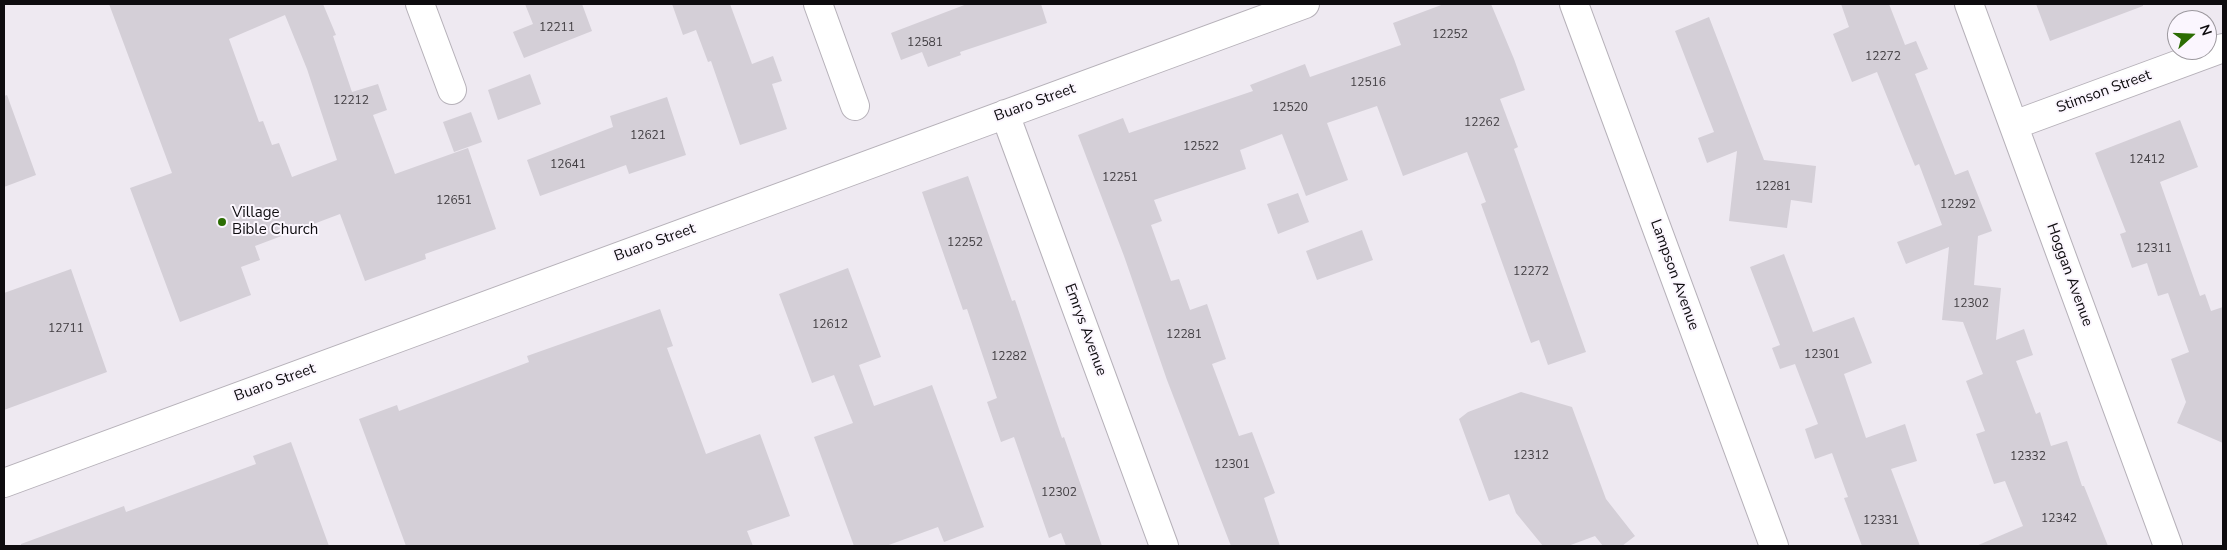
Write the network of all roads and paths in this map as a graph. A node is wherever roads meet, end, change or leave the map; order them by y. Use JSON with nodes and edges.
{"nodes":[{"id":1,"x":420,"y":4,"type":"edge"},
{"id":2,"x":818,"y":4,"type":"edge"},
{"id":3,"x":1305,"y":4,"type":"edge"},
{"id":4,"x":1574,"y":4,"type":"edge"},
{"id":5,"x":1970,"y":4,"type":"edge"},
{"id":6,"x":2223,"y":48,"type":"edge"},
{"id":7,"x":452,"y":90,"type":"dead end"},
{"id":8,"x":855,"y":106,"type":"dead end"},
{"id":9,"x":1005,"y":114,"type":"junction"},
{"id":10,"x":2014,"y":125,"type":"junction"},
{"id":11,"x":4,"y":483,"type":"edge"},
{"id":12,"x":1164,"y":546,"type":"edge"},
{"id":13,"x":1774,"y":546,"type":"edge"},
{"id":14,"x":2168,"y":546,"type":"edge"}],
"edges":[{"from":1,"to":7,"type":"street"},
{"from":2,"to":8,"type":"street"},
{"from":3,"to":9,"type":"street","name":"Buaro Street"},
{"from":4,"to":13,"type":"street","name":"Lampson Avenue"},
{"from":5,"to":10,"type":"street","name":"Hoggan Avenue"},
{"from":6,"to":10,"type":"street","name":"Stimson Street"},
{"from":9,"to":11,"type":"street","name":"Buaro Street"},
{"from":9,"to":12,"type":"street","name":"Emrys Avenue"},
{"from":10,"to":14,"type":"street","name":"Hoggan Avenue"}]}
